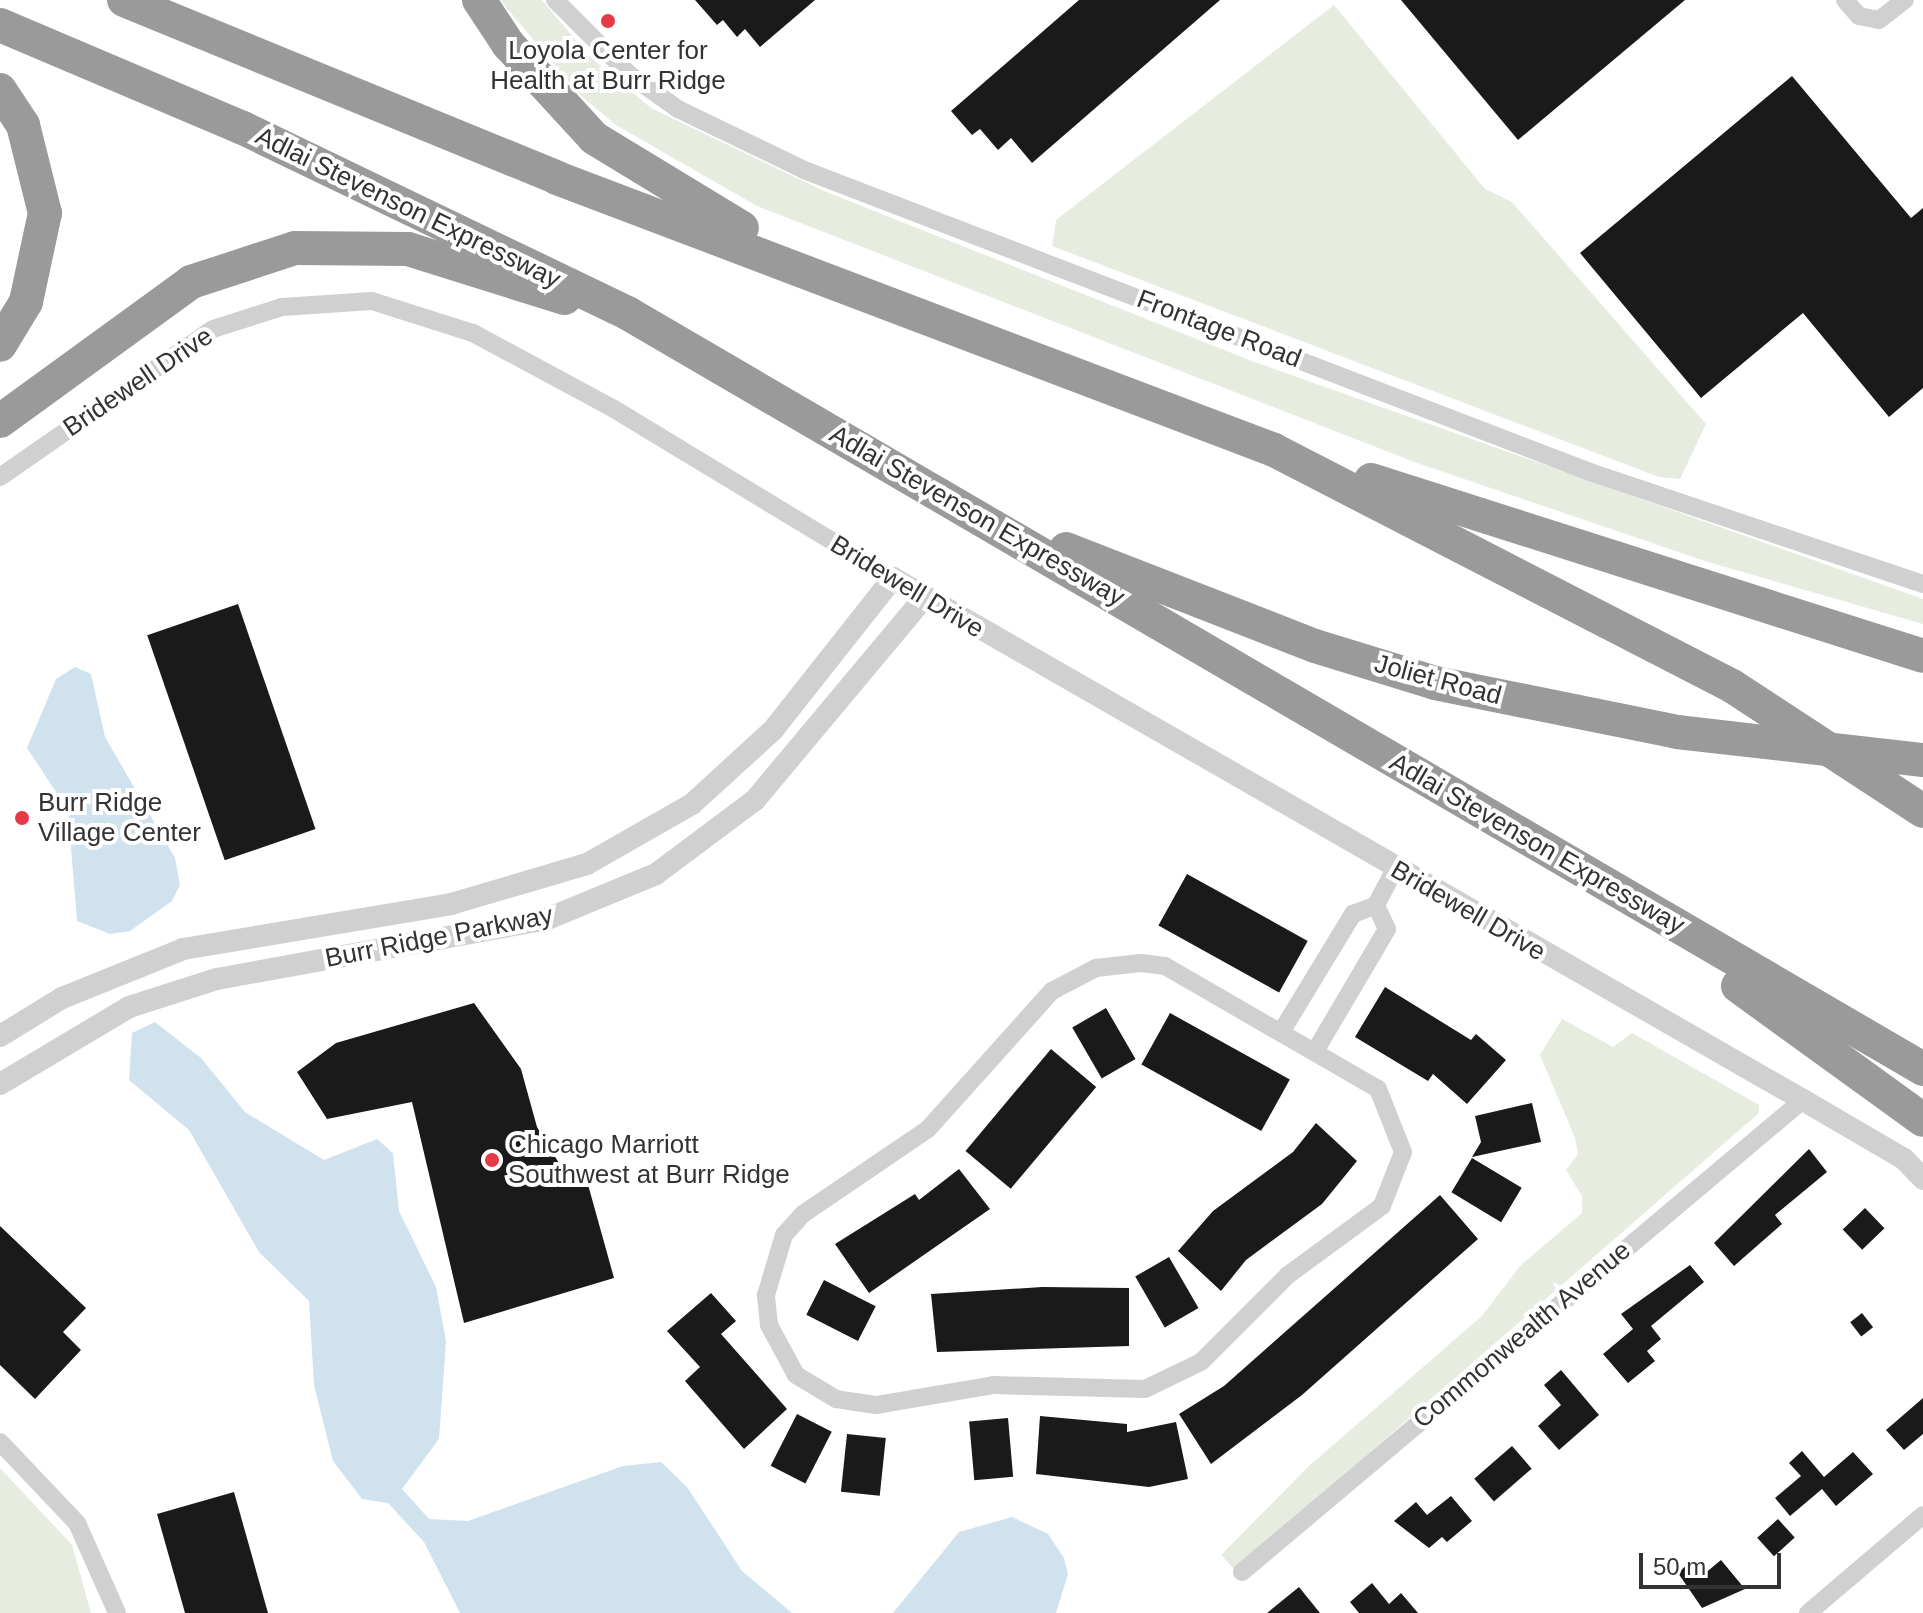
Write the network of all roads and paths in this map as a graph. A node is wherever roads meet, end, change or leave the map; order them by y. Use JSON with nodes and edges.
{"nodes":[{"id":1,"x":124,"y":0,"type":"edge"},
{"id":2,"x":479,"y":0,"type":"edge"},
{"id":3,"x":555,"y":0,"type":"edge"},
{"id":4,"x":1845,"y":0,"type":"edge"},
{"id":5,"x":1905,"y":0,"type":"edge"},
{"id":6,"x":0,"y":25,"type":"edge"},
{"id":7,"x":0,"y":90,"type":"edge"},
{"id":8,"x":848,"y":286,"type":"junction"},
{"id":9,"x":629,"y":314,"type":"junction"},
{"id":10,"x":0,"y":345,"type":"edge"},
{"id":11,"x":0,"y":421,"type":"edge"},
{"id":12,"x":1274,"y":450,"type":"junction"},
{"id":13,"x":0,"y":477,"type":"edge"},
{"id":14,"x":975,"y":515,"type":"junction"},
{"id":15,"x":893,"y":578,"type":"junction"},
{"id":16,"x":1923,"y":584,"type":"edge"},
{"id":17,"x":923,"y":599,"type":"junction"},
{"id":18,"x":1923,"y":656,"type":"edge"},
{"id":19,"x":1923,"y":760,"type":"edge"},
{"id":20,"x":1923,"y":811,"type":"edge"},
{"id":21,"x":1560,"y":858,"type":"junction"},
{"id":22,"x":1395,"y":869,"type":"junction"},
{"id":23,"x":1376,"y":905,"type":"junction"},
{"id":24,"x":1283,"y":1029,"type":"junction"},
{"id":25,"x":0,"y":1036,"type":"edge"},
{"id":26,"x":1317,"y":1048,"type":"junction"},
{"id":27,"x":1923,"y":1069,"type":"edge"},
{"id":28,"x":0,"y":1084,"type":"edge"},
{"id":29,"x":1803,"y":1100,"type":"junction"},
{"id":30,"x":1923,"y":1120,"type":"edge"},
{"id":31,"x":1923,"y":1179,"type":"edge"},
{"id":32,"x":0,"y":1442,"type":"edge"},
{"id":33,"x":1923,"y":1515,"type":"edge"},
{"id":34,"x":1242,"y":1572,"type":"dead end"},
{"id":35,"x":117,"y":1613,"type":"edge"},
{"id":36,"x":1808,"y":1613,"type":"edge"}],
"edges":[{"from":1,"to":8,"type":"highway"},
{"from":2,"to":8,"type":"highway"},
{"from":3,"to":16,"type":"street","name":"Frontage Road"},
{"from":4,"to":5,"type":"street"},
{"from":6,"to":9,"type":"highway","name":"Adlai Stevenson Expressway"},
{"from":7,"to":10,"type":"highway"},
{"from":8,"to":12,"type":"highway"},
{"from":9,"to":11,"type":"highway"},
{"from":9,"to":14,"type":"highway","name":"Adlai Stevenson Expressway"},
{"from":12,"to":18,"type":"highway"},
{"from":12,"to":20,"type":"highway","bridge":true},
{"from":13,"to":15,"type":"street","name":"Bridewell Drive"},
{"from":14,"to":19,"type":"highway","name":"Joliet Road"},
{"from":14,"to":21,"type":"highway","name":"Adlai Stevenson Expressway"},
{"from":15,"to":17,"type":"street","name":"Bridewell Drive"},
{"from":15,"to":25,"type":"street","name":"Burr Ridge Parkway"},
{"from":17,"to":22,"type":"street","name":"Bridewell Drive"},
{"from":17,"to":28,"type":"street","name":"Burr Ridge Parkway"},
{"from":21,"to":27,"type":"highway","name":"Adlai Stevenson Expressway"},
{"from":21,"to":30,"type":"highway"},
{"from":22,"to":23,"type":"street"},
{"from":22,"to":29,"type":"street","name":"Bridewell Drive"},
{"from":23,"to":24,"type":"street"},
{"from":23,"to":26,"type":"street"},
{"from":24,"to":26,"type":"street"},
{"from":24,"to":26,"type":"street"},
{"from":29,"to":31,"type":"street","name":"Bridewell Drive"},
{"from":29,"to":34,"type":"street","name":"Commonwealth Avenue"},
{"from":32,"to":35,"type":"street"},
{"from":33,"to":36,"type":"street"}]}
